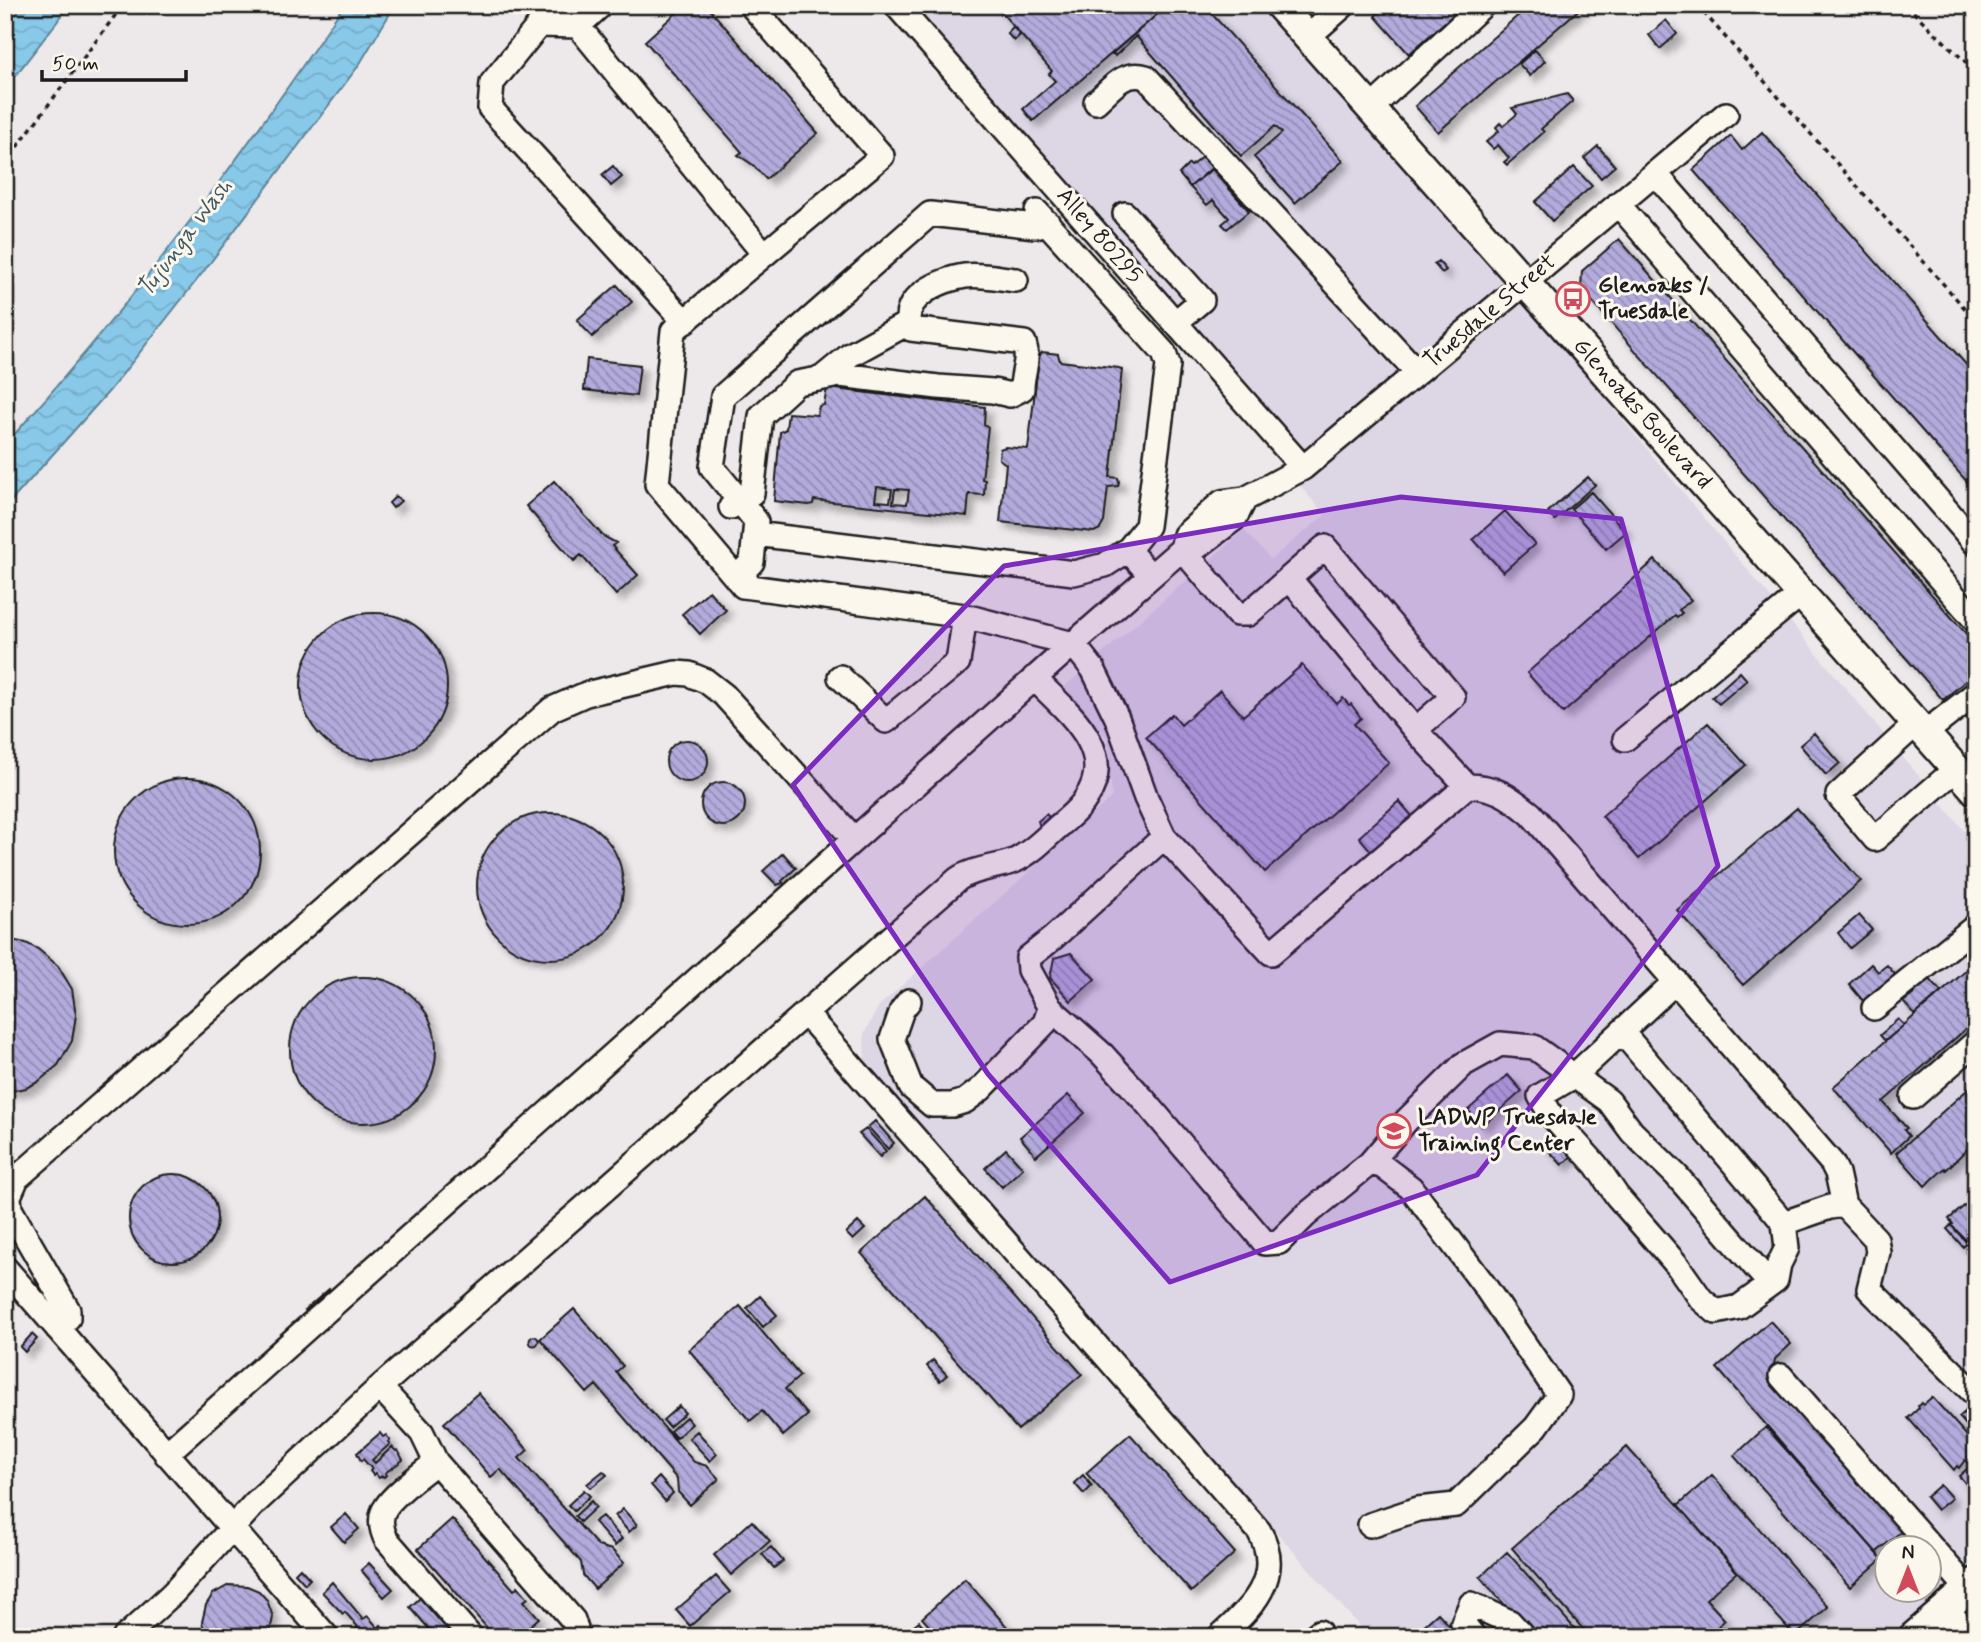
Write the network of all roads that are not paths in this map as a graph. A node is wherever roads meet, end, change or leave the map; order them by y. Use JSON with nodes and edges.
{"nodes":[{"id":1,"x":601,"y":5,"type":"edge"},
{"id":2,"x":751,"y":5,"type":"edge"},
{"id":3,"x":896,"y":5,"type":"edge"},
{"id":4,"x":1279,"y":5,"type":"edge"},
{"id":5,"x":1344,"y":5,"type":"edge"},
{"id":6,"x":1483,"y":5,"type":"edge"},
{"id":7,"x":578,"y":26,"type":"junction"},
{"id":8,"x":1308,"y":37,"type":"junction"},
{"id":9,"x":1096,"y":102,"type":"dead end"},
{"id":10,"x":1371,"y":108,"type":"junction"},
{"id":11,"x":1726,"y":114,"type":"dead end"},
{"id":12,"x":1655,"y":173,"type":"junction"},
{"id":13,"x":1618,"y":204,"type":"junction"},
{"id":14,"x":1125,"y":214,"type":"dead end"},
{"id":15,"x":764,"y":254,"type":"junction"},
{"id":16,"x":1016,"y":280,"type":"dead end"},
{"id":17,"x":1525,"y":282,"type":"junction"},
{"id":18,"x":685,"y":321,"type":"junction"},
{"id":19,"x":908,"y":323,"type":"junction"},
{"id":20,"x":1175,"y":323,"type":"junction"},
{"id":21,"x":1417,"y":372,"type":"junction"},
{"id":22,"x":822,"y":378,"type":"junction"},
{"id":23,"x":1303,"y":468,"type":"junction"},
{"id":24,"x":735,"y":504,"type":"junction"},
{"id":25,"x":755,"y":534,"type":"junction"},
{"id":26,"x":1976,"y":544,"type":"edge"},
{"id":27,"x":1182,"y":549,"type":"junction"},
{"id":28,"x":1128,"y":550,"type":"junction"},
{"id":29,"x":1151,"y":576,"type":"junction"},
{"id":30,"x":744,"y":577,"type":"junction"},
{"id":31,"x":1289,"y":578,"type":"junction"},
{"id":32,"x":1801,"y":594,"type":"junction"},
{"id":33,"x":965,"y":616,"type":"junction"},
{"id":34,"x":1976,"y":621,"type":"edge"},
{"id":35,"x":1073,"y":643,"type":"junction"},
{"id":36,"x":840,"y":677,"type":"dead end"},
{"id":37,"x":1034,"y":678,"type":"junction"},
{"id":38,"x":1976,"y":693,"type":"edge"},
{"id":39,"x":1921,"y":729,"type":"junction"},
{"id":40,"x":1415,"y":730,"type":"junction"},
{"id":41,"x":1625,"y":739,"type":"dead end"},
{"id":42,"x":1956,"y":769,"type":"junction"},
{"id":43,"x":1466,"y":786,"type":"junction"},
{"id":44,"x":1976,"y":791,"type":"edge"},
{"id":45,"x":1164,"y":836,"type":"junction"},
{"id":46,"x":854,"y":839,"type":"junction"},
{"id":47,"x":1976,"y":926,"type":"edge"},
{"id":48,"x":1676,"y":981,"type":"junction"},
{"id":49,"x":909,"y":1001,"type":"dead end"},
{"id":50,"x":1050,"y":1008,"type":"junction"},
{"id":51,"x":1874,"y":1008,"type":"dead end"},
{"id":52,"x":806,"y":1014,"type":"junction"},
{"id":53,"x":1622,"y":1032,"type":"junction"},
{"id":54,"x":1976,"y":1042,"type":"edge"},
{"id":55,"x":1574,"y":1076,"type":"junction"},
{"id":56,"x":1913,"y":1097,"type":"dead end"},
{"id":57,"x":1370,"y":1163,"type":"junction"},
{"id":58,"x":1844,"y":1205,"type":"junction"},
{"id":59,"x":1784,"y":1223,"type":"junction"},
{"id":60,"x":5,"y":1268,"type":"edge"},
{"id":61,"x":1770,"y":1284,"type":"junction"},
{"id":62,"x":57,"y":1328,"type":"junction"},
{"id":63,"x":1781,"y":1376,"type":"dead end"},
{"id":64,"x":380,"y":1387,"type":"junction"},
{"id":65,"x":1976,"y":1395,"type":"edge"},
{"id":66,"x":166,"y":1454,"type":"junction"},
{"id":67,"x":436,"y":1462,"type":"junction"},
{"id":68,"x":1370,"y":1525,"type":"dead end"},
{"id":69,"x":231,"y":1530,"type":"junction"},
{"id":70,"x":1972,"y":1585,"type":"edge"},
{"id":71,"x":1946,"y":1608,"type":"junction"},
{"id":72,"x":125,"y":1637,"type":"edge"},
{"id":73,"x":327,"y":1637,"type":"edge"},
{"id":74,"x":471,"y":1637,"type":"edge"},
{"id":75,"x":574,"y":1637,"type":"edge"},
{"id":76,"x":1219,"y":1637,"type":"edge"},
{"id":77,"x":1474,"y":1637,"type":"edge"},
{"id":78,"x":1524,"y":1637,"type":"edge"},
{"id":79,"x":1913,"y":1637,"type":"edge"},
{"id":80,"x":1970,"y":1637,"type":"edge"}],
"edges":[{"from":1,"to":7,"type":"street"},
{"from":2,"to":15,"type":"street"},
{"from":3,"to":20,"type":"street","name":"Alley 80295"},
{"from":4,"to":8,"type":"main road","name":"Glenoaks Boulevard"},
{"from":5,"to":8,"type":"street"},
{"from":6,"to":10,"type":"street"},
{"from":7,"to":15,"type":"street"},
{"from":7,"to":18,"type":"street"},
{"from":8,"to":10,"type":"main road","name":"Glenoaks Boulevard"},
{"from":9,"to":21,"type":"street"},
{"from":10,"to":17,"type":"main road","name":"Glenoaks Boulevard"},
{"from":11,"to":12,"type":"street","name":"Truesdale Street"},
{"from":12,"to":13,"type":"street","name":"Truesdale Street"},
{"from":12,"to":26,"type":"street"},
{"from":13,"to":17,"type":"street","name":"Truesdale Street"},
{"from":13,"to":34,"type":"street"},
{"from":14,"to":20,"type":"street"},
{"from":15,"to":18,"type":"street"},
{"from":16,"to":19,"type":"street"},
{"from":17,"to":21,"type":"street","name":"Truesdale Street"},
{"from":17,"to":32,"type":"main road","name":"Glenoaks Boulevard"},
{"from":18,"to":30,"type":"street"},
{"from":19,"to":22,"type":"street"},
{"from":19,"to":22,"type":"street"},
{"from":20,"to":23,"type":"street","name":"Alley 80295"},
{"from":21,"to":23,"type":"street","name":"Truesdale Street"},
{"from":22,"to":24,"type":"street"},
{"from":23,"to":27,"type":"street","name":"Truesdale Street"},
{"from":24,"to":25,"type":"street"},
{"from":24,"to":28,"type":"street"},
{"from":24,"to":30,"type":"street"},
{"from":25,"to":28,"type":"street"},
{"from":25,"to":30,"type":"street"},
{"from":27,"to":29,"type":"street"},
{"from":27,"to":31,"type":"street"},
{"from":28,"to":29,"type":"street"},
{"from":29,"to":35,"type":"street"},
{"from":30,"to":33,"type":"street"},
{"from":31,"to":40,"type":"street"},
{"from":31,"to":40,"type":"street"},
{"from":32,"to":39,"type":"main road","name":"Glenoaks Boulevard"},
{"from":32,"to":41,"type":"street"},
{"from":33,"to":35,"type":"street"},
{"from":33,"to":36,"type":"street"},
{"from":35,"to":37,"type":"street"},
{"from":35,"to":45,"type":"street"},
{"from":37,"to":46,"type":"street"},
{"from":37,"to":52,"type":"street"},
{"from":38,"to":39,"type":"street"},
{"from":39,"to":42,"type":"main road","name":"Glenoaks Boulevard"},
{"from":39,"to":42,"type":"street"},
{"from":40,"to":43,"type":"street"},
{"from":42,"to":44,"type":"main road","name":"Glenoaks Boulevard"},
{"from":43,"to":45,"type":"street"},
{"from":43,"to":48,"type":"street"},
{"from":45,"to":50,"type":"street"},
{"from":46,"to":62,"type":"street"},
{"from":46,"to":66,"type":"street"},
{"from":47,"to":51,"type":"street"},
{"from":48,"to":53,"type":"street"},
{"from":48,"to":58,"type":"street"},
{"from":49,"to":50,"type":"street"},
{"from":50,"to":57,"type":"street"},
{"from":52,"to":64,"type":"street"},
{"from":52,"to":76,"type":"street"},
{"from":53,"to":55,"type":"street"},
{"from":53,"to":59,"type":"street"},
{"from":54,"to":56,"type":"street"},
{"from":55,"to":57,"type":"street"},
{"from":55,"to":61,"type":"street"},
{"from":55,"to":61,"type":"street"},
{"from":57,"to":68,"type":"street"},
{"from":58,"to":59,"type":"street"},
{"from":58,"to":65,"type":"street"},
{"from":59,"to":61,"type":"street"},
{"from":60,"to":62,"type":"street"},
{"from":62,"to":66,"type":"street"},
{"from":63,"to":70,"type":"street"},
{"from":64,"to":67,"type":"street"},
{"from":64,"to":69,"type":"street"},
{"from":66,"to":69,"type":"street"},
{"from":67,"to":74,"type":"street"},
{"from":67,"to":75,"type":"street"},
{"from":69,"to":72,"type":"street"},
{"from":69,"to":73,"type":"street"},
{"from":70,"to":71,"type":"main road"},
{"from":71,"to":79,"type":"main road"},
{"from":71,"to":80,"type":"street"},
{"from":77,"to":78,"type":"street"}]}
